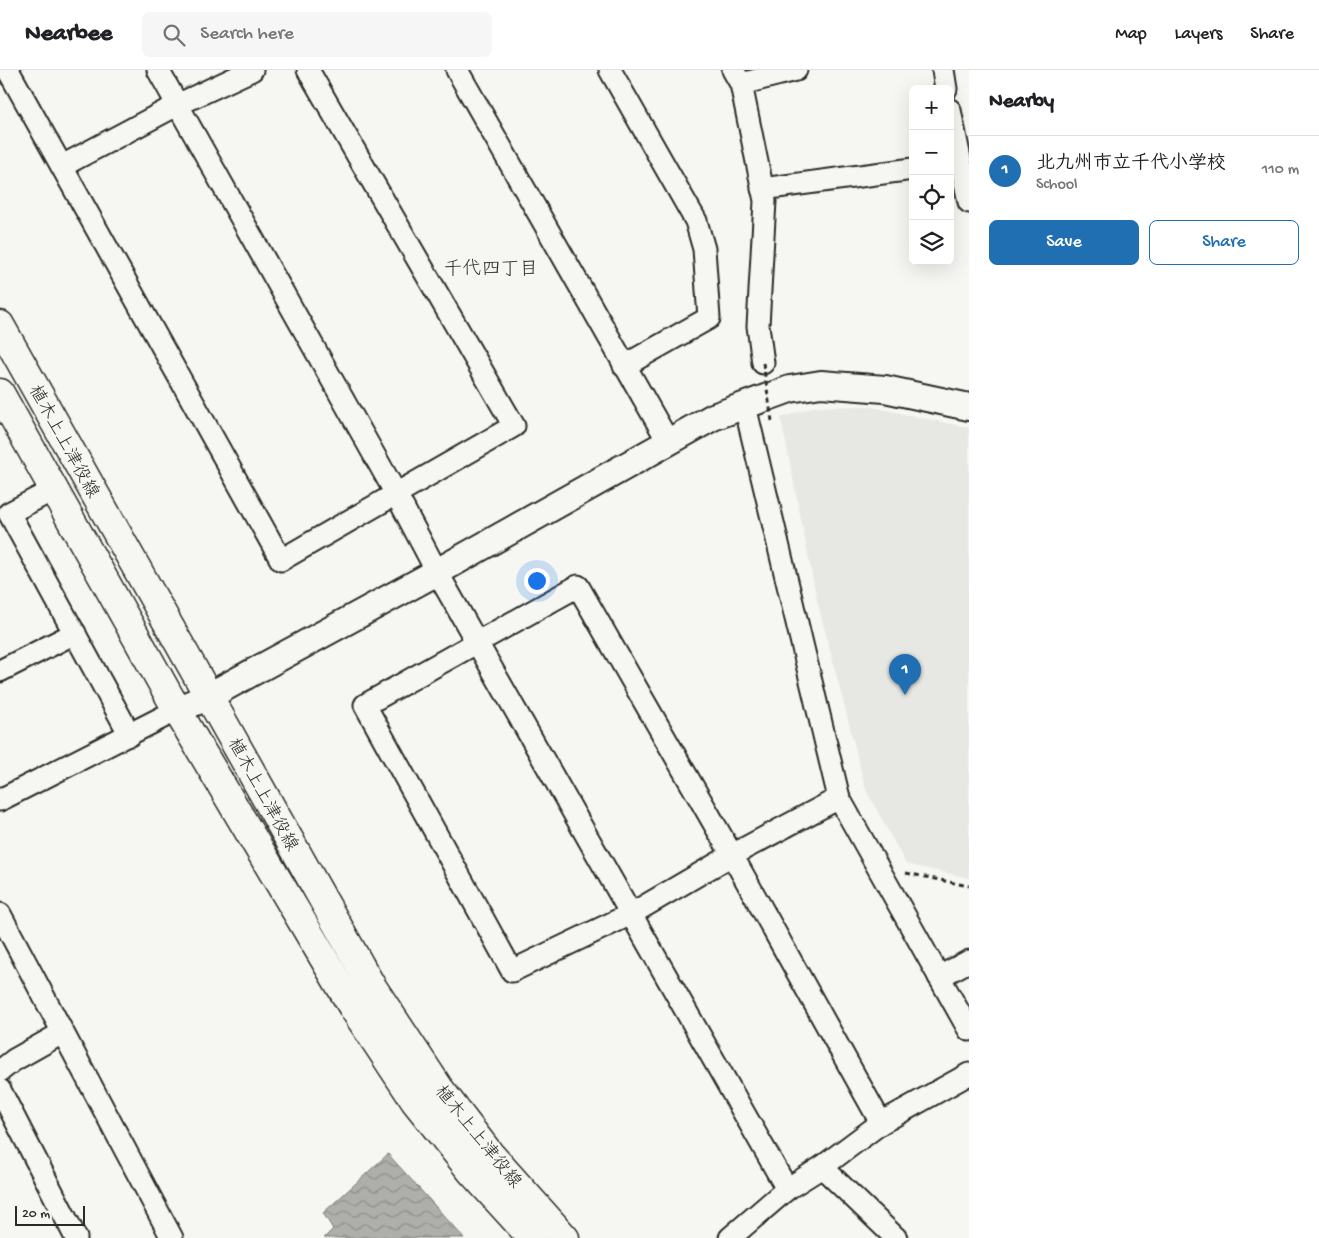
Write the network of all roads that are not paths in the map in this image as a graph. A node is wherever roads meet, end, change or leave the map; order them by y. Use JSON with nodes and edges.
{"nodes":[{"id":1,"x":8,"y":70,"type":"edge"},
{"id":2,"x":158,"y":70,"type":"edge"},
{"id":3,"x":252,"y":70,"type":"edge"},
{"id":4,"x":308,"y":70,"type":"edge"},
{"id":5,"x":457,"y":70,"type":"edge"},
{"id":6,"x":610,"y":70,"type":"edge"},
{"id":7,"x":796,"y":70,"type":"edge"},
{"id":8,"x":943,"y":70,"type":"edge"},
{"id":9,"x":737,"y":77,"type":"edge"},
{"id":10,"x":945,"y":85,"type":"edge"},
{"id":11,"x":176,"y":105,"type":"junction"},
{"id":12,"x":954,"y":130,"type":"edge"},
{"id":13,"x":960,"y":162,"type":"edge"},
{"id":14,"x":62,"y":166,"type":"junction"},
{"id":15,"x":909,"y":170,"type":"edge"},
{"id":16,"x":762,"y":189,"type":"junction"},
{"id":17,"x":969,"y":202,"type":"edge"},
{"id":18,"x":0,"y":325,"type":"edge"},
{"id":19,"x":763,"y":363,"type":"road end"},
{"id":20,"x":624,"y":366,"type":"junction"},
{"id":21,"x":0,"y":393,"type":"edge"},
{"id":22,"x":745,"y":406,"type":"junction"},
{"id":23,"x":969,"y":407,"type":"edge"},
{"id":24,"x":669,"y":443,"type":"junction"},
{"id":25,"x":53,"y":490,"type":"junction"},
{"id":26,"x":395,"y":492,"type":"junction"},
{"id":27,"x":437,"y":572,"type":"junction"},
{"id":28,"x":75,"y":633,"type":"junction"},
{"id":29,"x":477,"y":644,"type":"junction"},
{"id":30,"x":0,"y":671,"type":"edge"},
{"id":31,"x":209,"y":696,"type":"junction"},
{"id":32,"x":177,"y":710,"type":"junction"},
{"id":33,"x":130,"y":735,"type":"junction"},
{"id":34,"x":839,"y":798,"type":"junction"},
{"id":35,"x":0,"y":800,"type":"edge"},
{"id":36,"x":732,"y":855,"type":"junction"},
{"id":37,"x":0,"y":914,"type":"edge"},
{"id":38,"x":631,"y":914,"type":"junction"},
{"id":39,"x":969,"y":961,"type":"edge"},
{"id":40,"x":939,"y":977,"type":"junction"},
{"id":41,"x":969,"y":1030,"type":"edge"},
{"id":42,"x":62,"y":1033,"type":"junction"},
{"id":43,"x":0,"y":1071,"type":"edge"},
{"id":44,"x":969,"y":1074,"type":"edge"},
{"id":45,"x":0,"y":1090,"type":"edge"},
{"id":46,"x":880,"y":1123,"type":"junction"},
{"id":47,"x":822,"y":1168,"type":"junction"},
{"id":48,"x":787,"y":1189,"type":"junction"},
{"id":49,"x":76,"y":1238,"type":"edge"},
{"id":50,"x":172,"y":1238,"type":"edge"},
{"id":51,"x":532,"y":1238,"type":"edge"},
{"id":52,"x":565,"y":1238,"type":"edge"},
{"id":53,"x":730,"y":1238,"type":"edge"},
{"id":54,"x":896,"y":1238,"type":"edge"}],
"edges":[{"from":1,"to":14,"type":"street"},
{"from":2,"to":11,"type":"street"},
{"from":3,"to":11,"type":"street"},
{"from":4,"to":26,"type":"street"},
{"from":5,"to":20,"type":"street"},
{"from":6,"to":20,"type":"street"},
{"from":7,"to":9,"type":"street"},
{"from":8,"to":10,"type":"street"},
{"from":9,"to":16,"type":"street"},
{"from":11,"to":14,"type":"street"},
{"from":11,"to":26,"type":"street"},
{"from":12,"to":13,"type":"street"},
{"from":13,"to":17,"type":"street"},
{"from":14,"to":26,"type":"street"},
{"from":15,"to":16,"type":"street"},
{"from":16,"to":19,"type":"street"},
{"from":18,"to":31,"type":"main road","name":"植木上上津役線"},
{"from":20,"to":24,"type":"street"},
{"from":21,"to":25,"type":"main road","name":"植木上上津役線"},
{"from":22,"to":23,"type":"street"},
{"from":22,"to":24,"type":"street"},
{"from":22,"to":34,"type":"street"},
{"from":24,"to":27,"type":"street"},
{"from":25,"to":28,"type":"street"},
{"from":25,"to":32,"type":"main road","name":"植木上上津役線"},
{"from":26,"to":27,"type":"street"},
{"from":27,"to":29,"type":"street"},
{"from":27,"to":31,"type":"street"},
{"from":28,"to":30,"type":"street"},
{"from":28,"to":33,"type":"street"},
{"from":29,"to":36,"type":"street"},
{"from":29,"to":38,"type":"street"},
{"from":29,"to":38,"type":"street"},
{"from":31,"to":32,"type":"street"},
{"from":31,"to":52,"type":"main road","name":"植木上上津役線"},
{"from":32,"to":33,"type":"street"},
{"from":32,"to":51,"type":"main road","name":"植木上上津役線"},
{"from":33,"to":35,"type":"street"},
{"from":34,"to":36,"type":"street"},
{"from":34,"to":40,"type":"street"},
{"from":36,"to":38,"type":"street"},
{"from":36,"to":46,"type":"street"},
{"from":37,"to":42,"type":"street"},
{"from":38,"to":48,"type":"street"},
{"from":39,"to":40,"type":"street"},
{"from":40,"to":41,"type":"street"},
{"from":42,"to":43,"type":"street"},
{"from":42,"to":50,"type":"street"},
{"from":44,"to":46,"type":"street"},
{"from":45,"to":49,"type":"street"},
{"from":46,"to":47,"type":"street"},
{"from":47,"to":48,"type":"street"},
{"from":47,"to":54,"type":"street"},
{"from":48,"to":53,"type":"street"}]}
